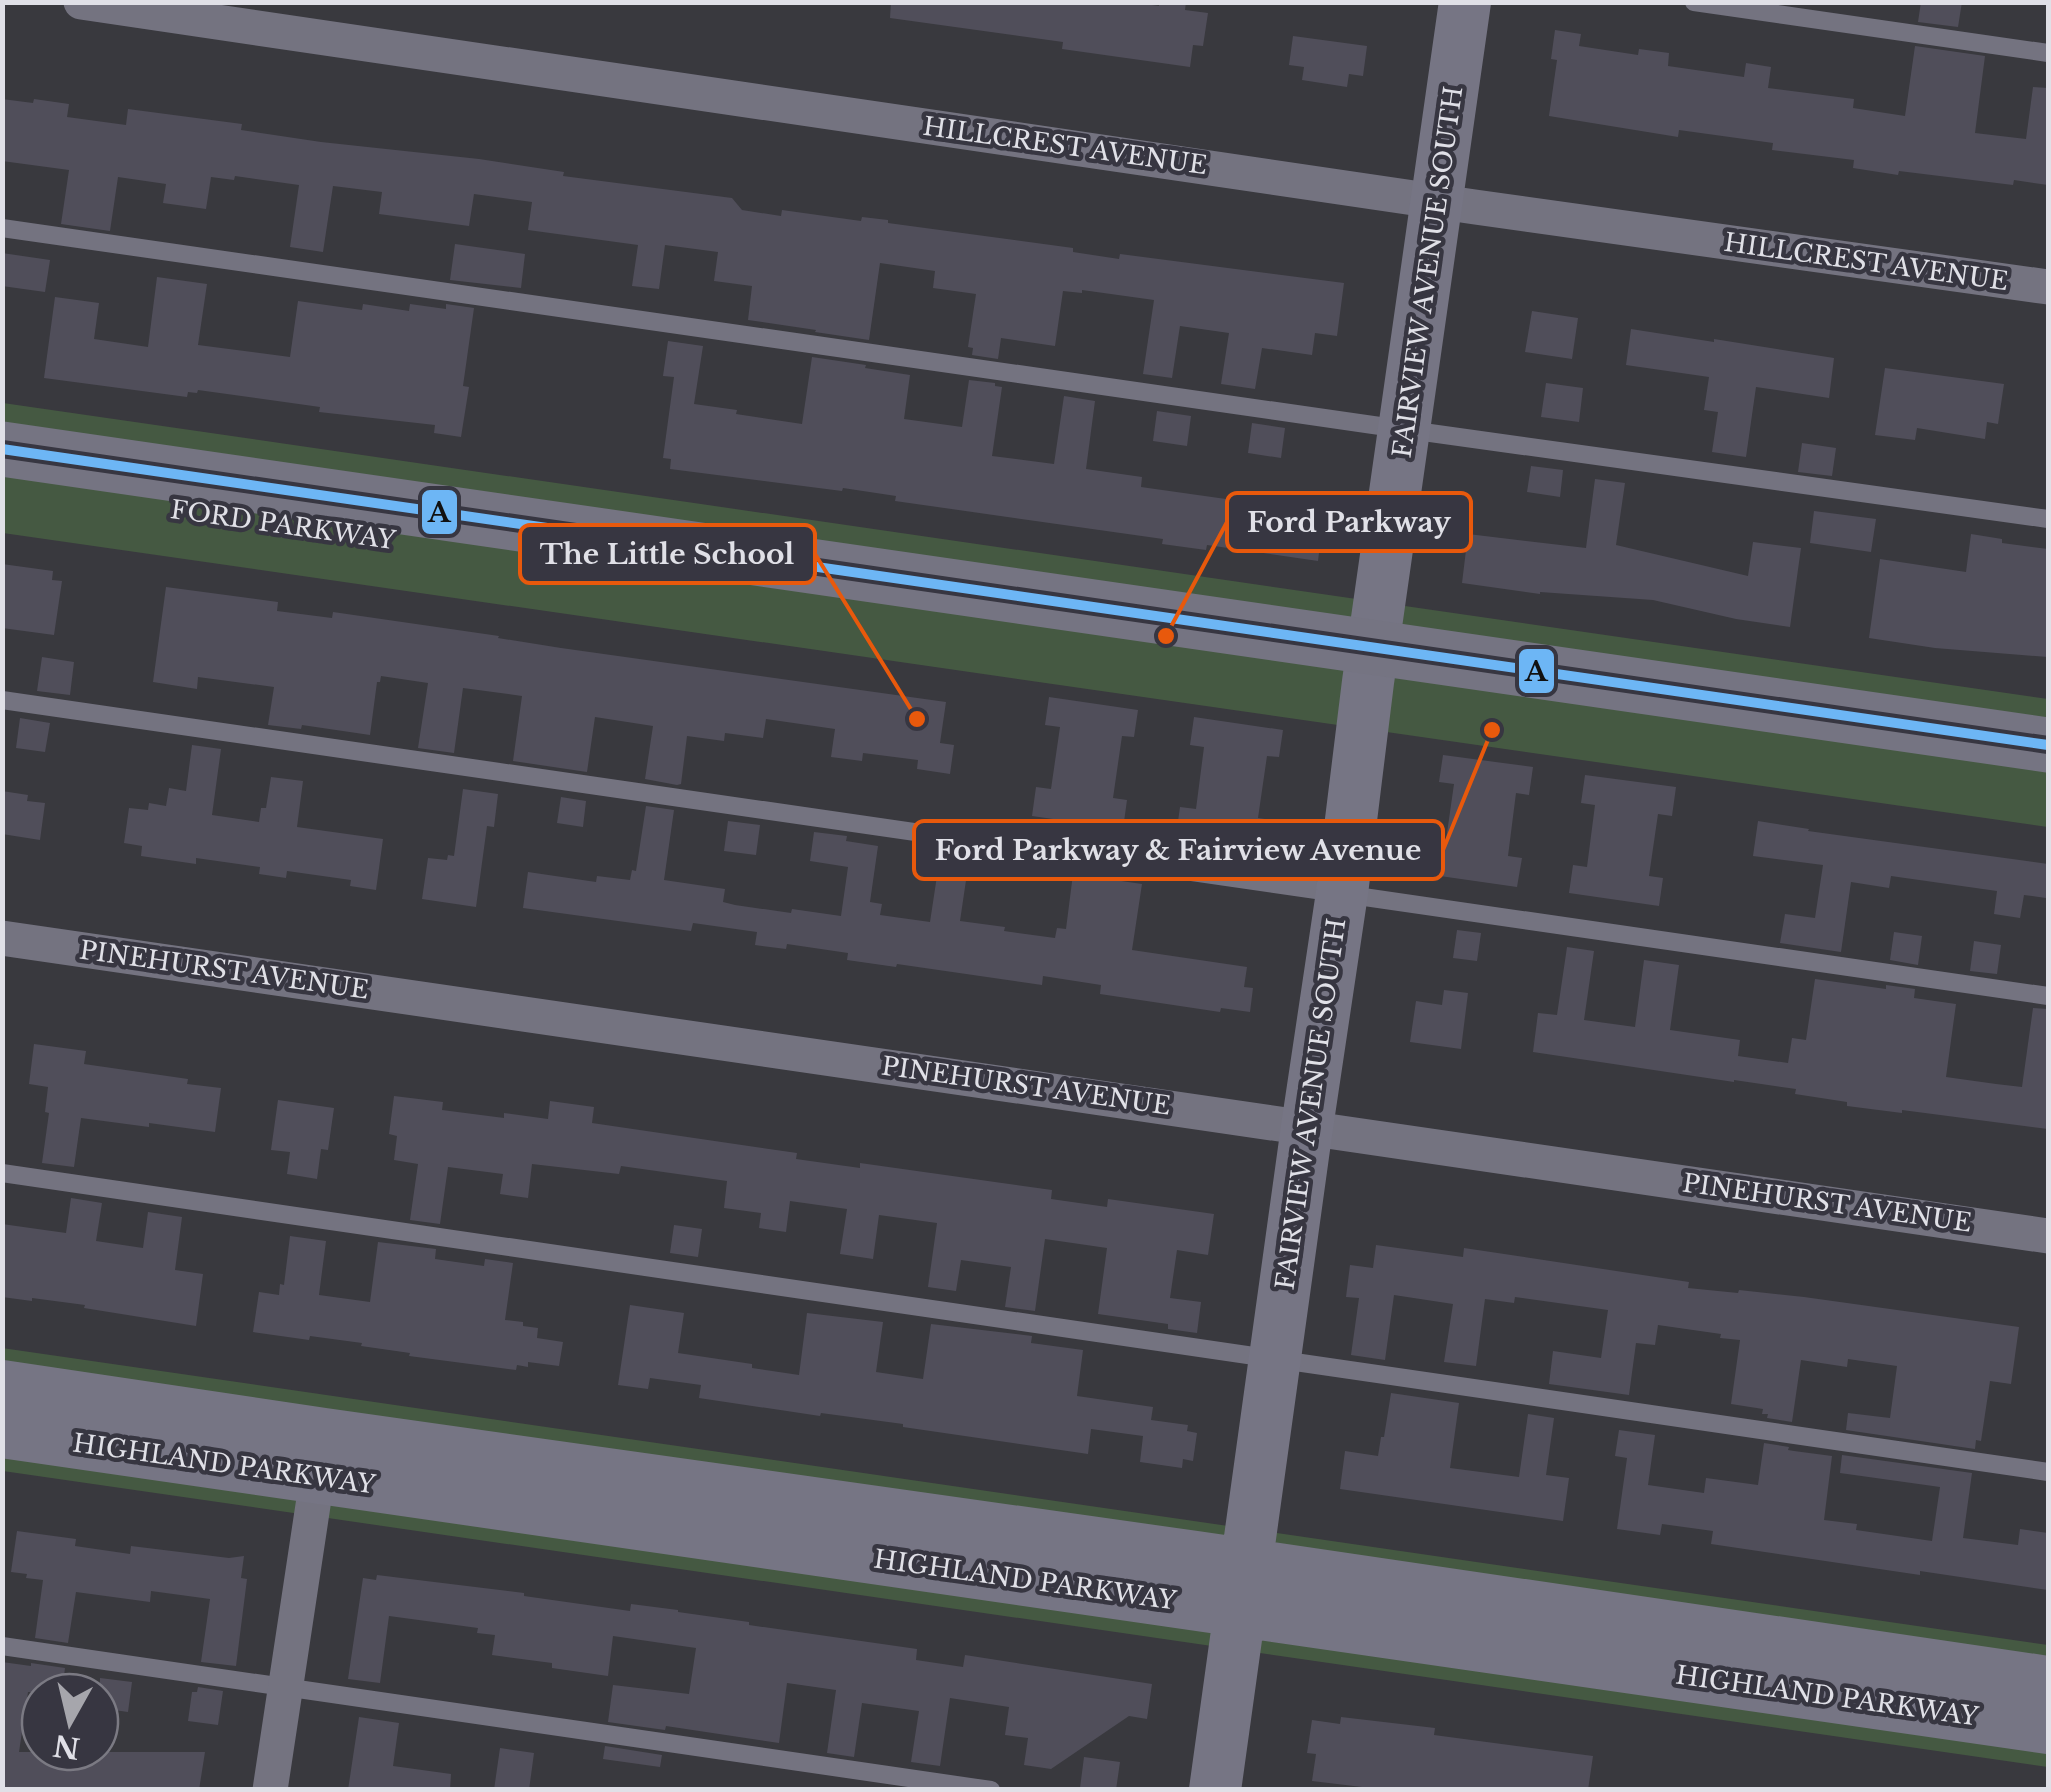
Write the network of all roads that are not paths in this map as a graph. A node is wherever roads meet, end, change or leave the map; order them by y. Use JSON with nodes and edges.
{"nodes":[{"id":1,"x":81,"y":2,"type":"edge"},
{"id":2,"x":1466,"y":2,"type":"edge"},
{"id":3,"x":1694,"y":2,"type":"edge"},
{"id":4,"x":2048,"y":52,"type":"edge"},
{"id":5,"x":1438,"y":201,"type":"junction"},
{"id":6,"x":2,"y":228,"type":"edge"},
{"id":7,"x":2048,"y":287,"type":"edge"},
{"id":8,"x":1406,"y":430,"type":"junction"},
{"id":9,"x":2,"y":449,"type":"edge"},
{"id":10,"x":2,"y":484,"type":"edge"},
{"id":11,"x":2048,"y":519,"type":"edge"},
{"id":12,"x":1371,"y":666,"type":"junction"},
{"id":13,"x":2,"y":700,"type":"edge"},
{"id":14,"x":2048,"y":746,"type":"edge"},
{"id":15,"x":2048,"y":777,"type":"edge"},
{"id":16,"x":1342,"y":894,"type":"junction"},
{"id":17,"x":2,"y":938,"type":"edge"},
{"id":18,"x":2048,"y":996,"type":"edge"},
{"id":19,"x":1307,"y":1127,"type":"junction"},
{"id":20,"x":2,"y":1174,"type":"edge"},
{"id":21,"x":2048,"y":1236,"type":"edge"},
{"id":22,"x":1274,"y":1360,"type":"junction"},
{"id":23,"x":2,"y":1386,"type":"edge"},
{"id":24,"x":2,"y":1432,"type":"edge"},
{"id":25,"x":320,"y":1456,"type":"junction"},
{"id":26,"x":2048,"y":1472,"type":"edge"},
{"id":27,"x":1243,"y":1588,"type":"junction"},
{"id":28,"x":2,"y":1646,"type":"edge"},
{"id":29,"x":2048,"y":1682,"type":"edge"},
{"id":30,"x":286,"y":1687,"type":"junction"},
{"id":31,"x":2048,"y":1728,"type":"edge"},
{"id":32,"x":270,"y":1790,"type":"edge"},
{"id":33,"x":992,"y":1790,"type":"edge"},
{"id":34,"x":1215,"y":1790,"type":"edge"}],
"edges":[{"from":1,"to":5,"type":"street","name":"HILLCREST AVENUE"},
{"from":2,"to":5,"type":"street","name":"FAIRVIEW AVENUE SOUTH"},
{"from":3,"to":4,"type":"lane"},
{"from":5,"to":7,"type":"street","name":"HILLCREST AVENUE"},
{"from":5,"to":8,"type":"street","name":"FAIRVIEW AVENUE SOUTH"},
{"from":6,"to":8,"type":"lane"},
{"from":8,"to":11,"type":"lane"},
{"from":8,"to":12,"type":"street","name":"FAIRVIEW AVENUE SOUTH"},
{"from":9,"to":12,"type":"main road","name":"FORD PARKWAY"},
{"from":10,"to":12,"type":"main road","name":"FORD PARKWAY"},
{"from":12,"to":14,"type":"main road","name":"FORD PARKWAY"},
{"from":12,"to":15,"type":"main road","name":"FORD PARKWAY"},
{"from":12,"to":16,"type":"street","name":"FAIRVIEW AVENUE SOUTH"},
{"from":13,"to":16,"type":"lane"},
{"from":16,"to":18,"type":"lane"},
{"from":16,"to":19,"type":"street","name":"FAIRVIEW AVENUE SOUTH"},
{"from":17,"to":19,"type":"street","name":"PINEHURST AVENUE"},
{"from":19,"to":21,"type":"street","name":"PINEHURST AVENUE"},
{"from":19,"to":22,"type":"street","name":"FAIRVIEW AVENUE SOUTH"},
{"from":20,"to":22,"type":"lane"},
{"from":22,"to":26,"type":"lane"},
{"from":22,"to":27,"type":"street","name":"FAIRVIEW AVENUE SOUTH"},
{"from":23,"to":25,"type":"street","name":"HIGHLAND PARKWAY"},
{"from":24,"to":25,"type":"street","name":"HIGHLAND PARKWAY"},
{"from":25,"to":27,"type":"street","name":"HIGHLAND PARKWAY"},
{"from":25,"to":30,"type":"street"},
{"from":27,"to":29,"type":"street","name":"HIGHLAND PARKWAY"},
{"from":27,"to":31,"type":"street","name":"HIGHLAND PARKWAY"},
{"from":27,"to":34,"type":"street","name":"FAIRVIEW AVENUE SOUTH"},
{"from":28,"to":30,"type":"lane"},
{"from":30,"to":32,"type":"street"},
{"from":30,"to":33,"type":"lane"}]}
